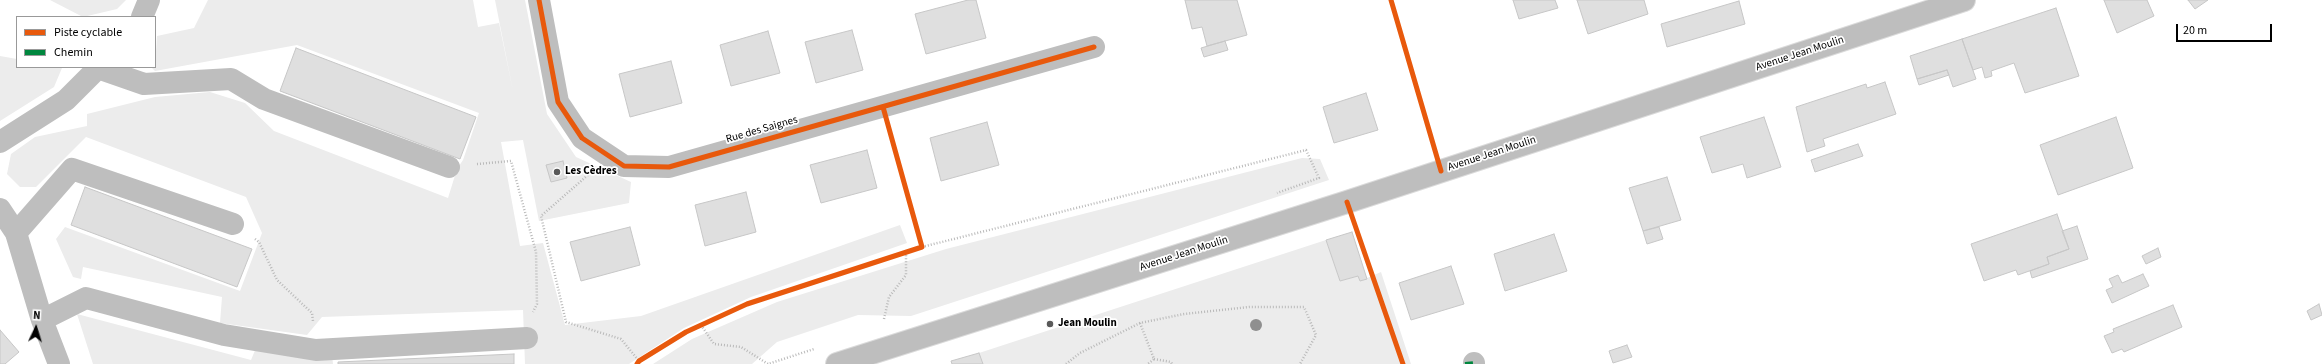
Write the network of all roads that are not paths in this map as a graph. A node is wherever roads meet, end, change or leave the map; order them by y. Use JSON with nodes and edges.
{"nodes":[{"id":1,"x":149,"y":0,"type":"edge"},
{"id":2,"x":539,"y":0,"type":"edge"},
{"id":3,"x":1964,"y":0,"type":"edge"},
{"id":4,"x":142,"y":16,"type":"edge"},
{"id":5,"x":1094,"y":46,"type":"dead end"},
{"id":6,"x":98,"y":68,"type":"edge"},
{"id":7,"x":102,"y":68,"type":"edge"},
{"id":8,"x":0,"y":142,"type":"edge"},
{"id":9,"x":449,"y":167,"type":"road end"},
{"id":10,"x":0,"y":209,"type":"edge"},
{"id":11,"x":233,"y":224,"type":"road end"},
{"id":12,"x":16,"y":233,"type":"junction"},
{"id":13,"x":42,"y":320,"type":"junction"},
{"id":14,"x":523,"y":338,"type":"road end"},
{"id":15,"x":59,"y":364,"type":"edge"},
{"id":16,"x":837,"y":364,"type":"edge"}],
"edges":[{"from":1,"to":4,"type":"main road"},
{"from":2,"to":5,"type":"main road","name":"Rue des Saignes"},
{"from":3,"to":16,"type":"main road","name":"Avenue Jean Moulin"},
{"from":6,"to":8,"type":"main road"},
{"from":7,"to":9,"type":"main road"},
{"from":10,"to":12,"type":"main road"},
{"from":11,"to":12,"type":"main road"},
{"from":12,"to":13,"type":"main road"},
{"from":13,"to":14,"type":"main road"},
{"from":13,"to":15,"type":"main road"}]}
